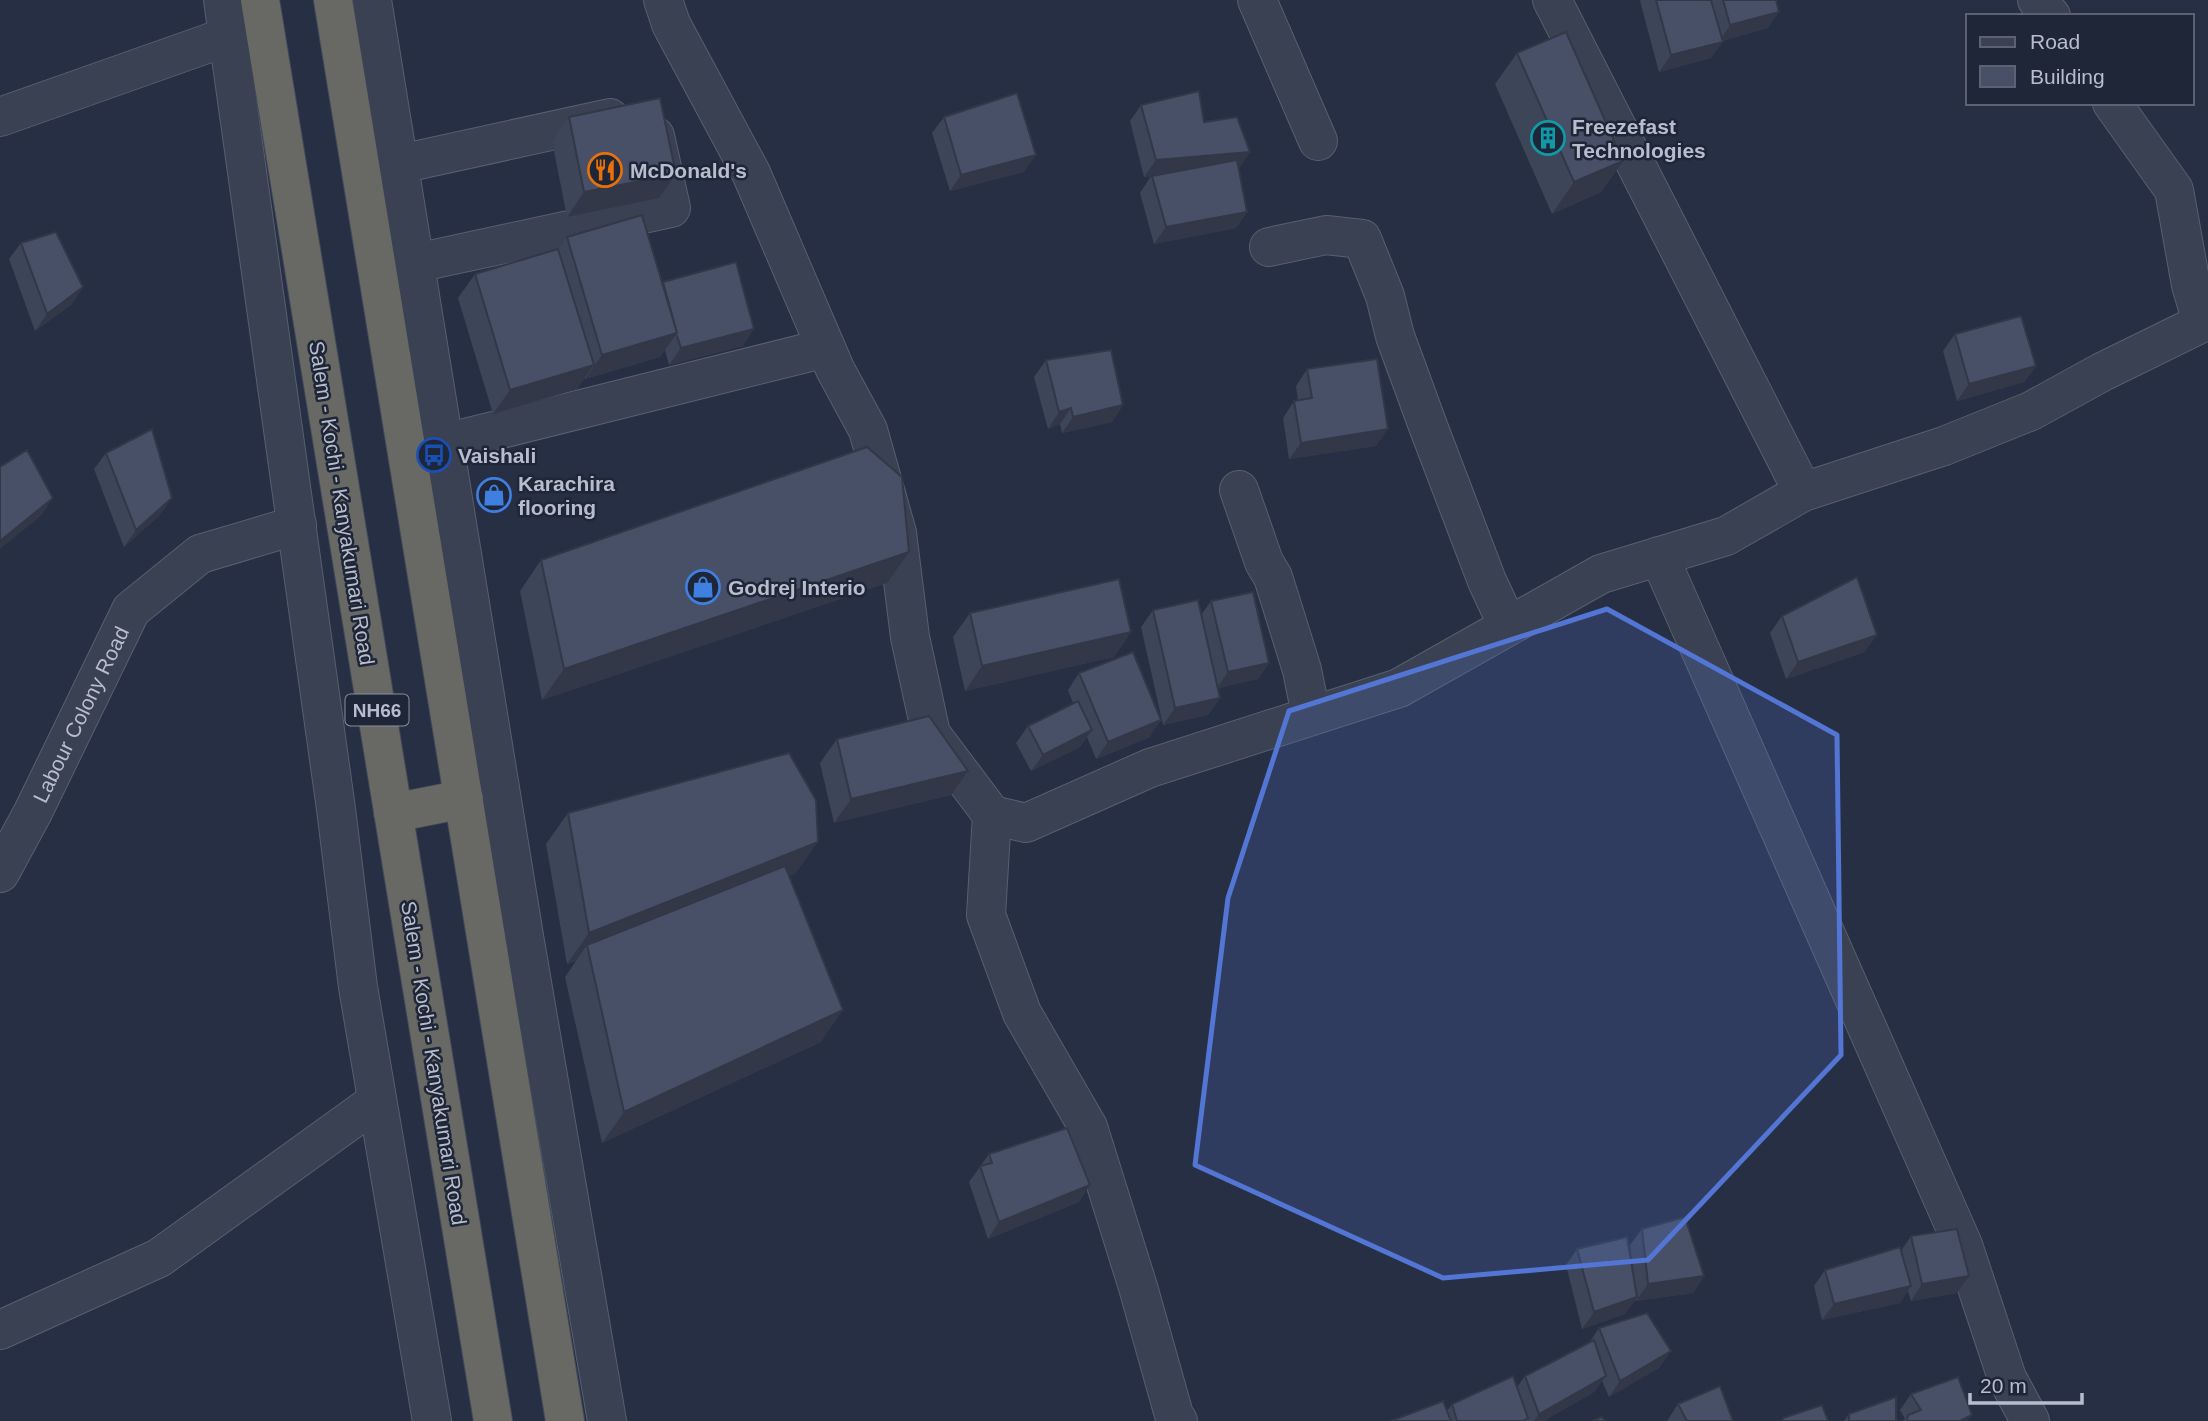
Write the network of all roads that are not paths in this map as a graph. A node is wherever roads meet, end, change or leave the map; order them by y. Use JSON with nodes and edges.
{"nodes":[{"id":1,"x":260,"y":0,"type":"edge"},
{"id":2,"x":333,"y":0,"type":"edge"},
{"id":3,"x":372,"y":0,"type":"edge"},
{"id":4,"x":663,"y":0,"type":"edge"},
{"id":5,"x":1257,"y":0,"type":"edge"},
{"id":6,"x":1552,"y":0,"type":"edge"},
{"id":7,"x":2037,"y":0,"type":"edge"},
{"id":8,"x":2049,"y":14,"type":"edge"},
{"id":9,"x":226,"y":18,"type":"edge"},
{"id":10,"x":2113,"y":105,"type":"edge"},
{"id":11,"x":0,"y":117,"type":"edge"},
{"id":12,"x":1318,"y":141,"type":"dead end"},
{"id":13,"x":400,"y":164,"type":"junction"},
{"id":14,"x":1269,"y":247,"type":"dead end"},
{"id":15,"x":416,"y":263,"type":"junction"},
{"id":16,"x":2205,"y":321,"type":"edge"},
{"id":17,"x":826,"y":348,"type":"junction"},
{"id":18,"x":445,"y":443,"type":"junction"},
{"id":19,"x":1239,"y":490,"type":"dead end"},
{"id":20,"x":1803,"y":492,"type":"junction"},
{"id":21,"x":297,"y":525,"type":"junction"},
{"id":22,"x":1659,"y":556,"type":"junction"},
{"id":23,"x":1508,"y":626,"type":"junction"},
{"id":24,"x":1311,"y":715,"type":"junction"},
{"id":25,"x":464,"y":799,"type":"junction"},
{"id":26,"x":393,"y":813,"type":"junction"},
{"id":27,"x":992,"y":815,"type":"junction"},
{"id":28,"x":0,"y":873,"type":"edge"},
{"id":29,"x":377,"y":1101,"type":"junction"},
{"id":30,"x":0,"y":1330,"type":"edge"},
{"id":31,"x":432,"y":1421,"type":"edge"},
{"id":32,"x":492,"y":1421,"type":"edge"},
{"id":33,"x":565,"y":1421,"type":"edge"},
{"id":34,"x":607,"y":1421,"type":"edge"},
{"id":35,"x":1178,"y":1421,"type":"edge"},
{"id":36,"x":2030,"y":1421,"type":"edge"}],
"edges":[{"from":1,"to":26,"type":"highway","name":"Salem - Kochi - Kanyakumari Road","number":"NH66"},
{"from":2,"to":25,"type":"highway"},
{"from":3,"to":13,"type":"street"},
{"from":4,"to":17,"type":"street"},
{"from":5,"to":12,"type":"street"},
{"from":6,"to":20,"type":"street"},
{"from":7,"to":8,"type":"street"},
{"from":9,"to":11,"type":"street"},
{"from":9,"to":21,"type":"street"},
{"from":10,"to":16,"type":"street"},
{"from":13,"to":15,"type":"street"},
{"from":13,"to":15,"type":"street"},
{"from":14,"to":23,"type":"street"},
{"from":15,"to":18,"type":"street"},
{"from":16,"to":20,"type":"street"},
{"from":17,"to":18,"type":"street"},
{"from":17,"to":27,"type":"street"},
{"from":18,"to":34,"type":"street"},
{"from":19,"to":24,"type":"street"},
{"from":20,"to":22,"type":"street"},
{"from":21,"to":28,"type":"street","name":"Labour Colony Road"},
{"from":21,"to":29,"type":"street"},
{"from":22,"to":23,"type":"street"},
{"from":22,"to":36,"type":"street"},
{"from":23,"to":24,"type":"street"},
{"from":24,"to":27,"type":"street"},
{"from":25,"to":26,"type":"highway"},
{"from":25,"to":33,"type":"highway"},
{"from":26,"to":32,"type":"highway","name":"Salem - Kochi - Kanyakumari Road","number":"NH66"},
{"from":27,"to":35,"type":"street"},
{"from":29,"to":30,"type":"street"},
{"from":29,"to":31,"type":"street"}]}
